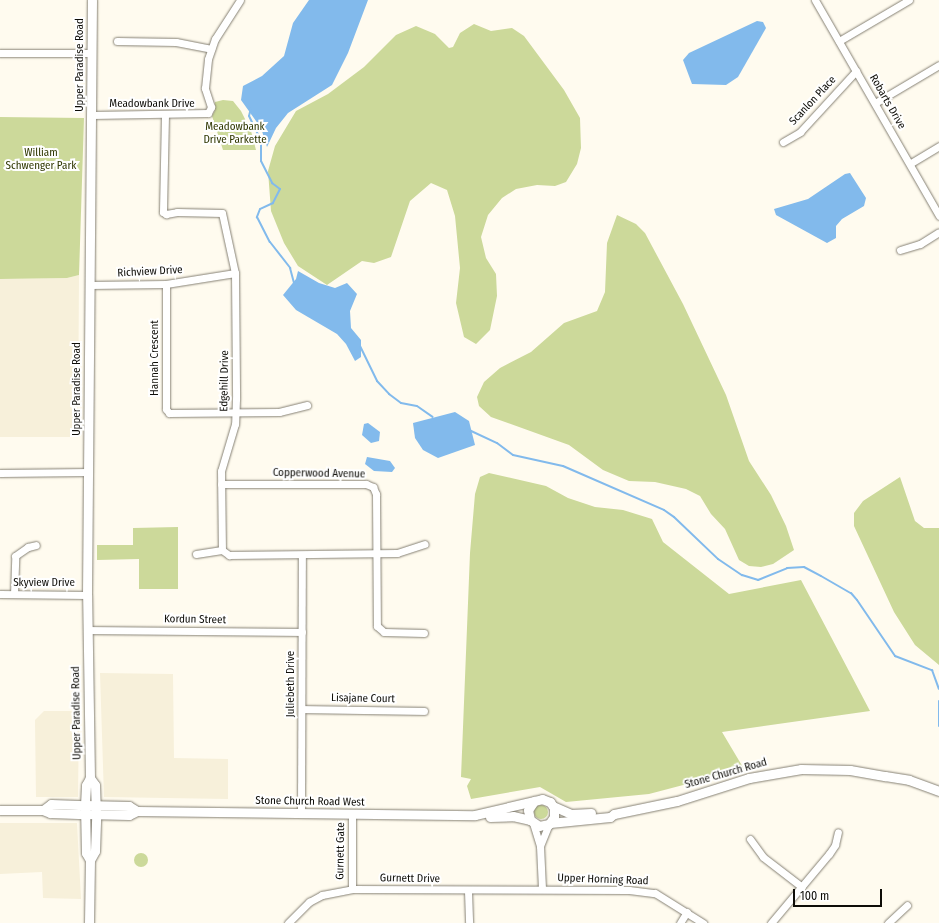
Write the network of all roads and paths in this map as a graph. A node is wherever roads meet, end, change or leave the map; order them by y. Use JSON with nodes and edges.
{"nodes":[{"id":1,"x":92,"y":0,"type":"edge"},
{"id":2,"x":240,"y":0,"type":"edge"},
{"id":3,"x":815,"y":0,"type":"edge"},
{"id":4,"x":909,"y":0,"type":"edge"},
{"id":5,"x":117,"y":41,"type":"dead end"},
{"id":6,"x":839,"y":41,"type":"junction"},
{"id":7,"x":211,"y":49,"type":"junction"},
{"id":8,"x":0,"y":53,"type":"edge"},
{"id":9,"x":91,"y":53,"type":"junction"},
{"id":10,"x":939,"y":66,"type":"edge"},
{"id":11,"x":856,"y":71,"type":"junction"},
{"id":12,"x":875,"y":103,"type":"junction"},
{"id":13,"x":92,"y":115,"type":"junction"},
{"id":14,"x":165,"y":115,"type":"junction"},
{"id":15,"x":783,"y":142,"type":"dead end"},
{"id":16,"x":939,"y":146,"type":"edge"},
{"id":17,"x":911,"y":163,"type":"junction"},
{"id":18,"x":939,"y":216,"type":"edge"},
{"id":19,"x":939,"y":232,"type":"edge"},
{"id":20,"x":900,"y":250,"type":"dead end"},
{"id":21,"x":235,"y":273,"type":"junction"},
{"id":22,"x":166,"y":284,"type":"junction"},
{"id":23,"x":90,"y":285,"type":"junction"},
{"id":24,"x":307,"y":405,"type":"dead end"},
{"id":25,"x":236,"y":413,"type":"junction"},
{"id":26,"x":89,"y":472,"type":"junction"},
{"id":27,"x":0,"y":473,"type":"edge"},
{"id":28,"x":220,"y":484,"type":"junction"},
{"id":29,"x":424,"y":544,"type":"dead end"},
{"id":30,"x":36,"y":545,"type":"dead end"},
{"id":31,"x":222,"y":550,"type":"junction"},
{"id":32,"x":376,"y":553,"type":"junction"},
{"id":33,"x":196,"y":554,"type":"dead end"},
{"id":34,"x":302,"y":555,"type":"junction"},
{"id":35,"x":0,"y":594,"type":"edge"},
{"id":36,"x":14,"y":594,"type":"junction"},
{"id":37,"x":87,"y":595,"type":"junction"},
{"id":38,"x":88,"y":630,"type":"junction"},
{"id":39,"x":302,"y":632,"type":"junction"},
{"id":40,"x":424,"y":633,"type":"dead end"},
{"id":41,"x":302,"y":709,"type":"junction"},
{"id":42,"x":424,"y":711,"type":"dead end"},
{"id":43,"x":90,"y":778,"type":"junction"},
{"id":44,"x":939,"y":791,"type":"edge"},
{"id":45,"x":534,"y":801,"type":"junction"},
{"id":46,"x":85,"y":804,"type":"junction"},
{"id":47,"x":553,"y":806,"type":"junction"},
{"id":48,"x":95,"y":809,"type":"junction"},
{"id":49,"x":0,"y":810,"type":"edge"},
{"id":50,"x":43,"y":810,"type":"junction"},
{"id":51,"x":301,"y":813,"type":"junction"},
{"id":52,"x":85,"y":814,"type":"junction"},
{"id":53,"x":352,"y":814,"type":"junction"},
{"id":54,"x":614,"y":814,"type":"junction"},
{"id":55,"x":484,"y":815,"type":"junction"},
{"id":56,"x":531,"y":822,"type":"junction"},
{"id":57,"x":549,"y":823,"type":"junction"},
{"id":58,"x":838,"y":832,"type":"dead end"},
{"id":59,"x":750,"y":839,"type":"dead end"},
{"id":60,"x":540,"y":846,"type":"junction"},
{"id":61,"x":90,"y":860,"type":"junction"},
{"id":62,"x":802,"y":887,"type":"junction"},
{"id":63,"x":352,"y":889,"type":"junction"},
{"id":64,"x":542,"y":889,"type":"junction"},
{"id":65,"x":468,"y":891,"type":"junction"},
{"id":66,"x":907,"y":905,"type":"dead end"},
{"id":67,"x":688,"y":912,"type":"junction"},
{"id":68,"x":89,"y":923,"type":"edge"},
{"id":69,"x":288,"y":923,"type":"edge"},
{"id":70,"x":469,"y":923,"type":"edge"},
{"id":71,"x":680,"y":923,"type":"edge"},
{"id":72,"x":703,"y":923,"type":"edge"},
{"id":73,"x":771,"y":923,"type":"edge"},
{"id":74,"x":888,"y":923,"type":"edge"}],
"edges":[{"from":1,"to":9,"type":"main road","name":"Upper Paradise Road"},
{"from":2,"to":7,"type":"street","name":"Meadowbank Drive"},
{"from":3,"to":6,"type":"street","name":"Robarts Drive"},
{"from":4,"to":6,"type":"street"},
{"from":5,"to":7,"type":"street"},
{"from":6,"to":11,"type":"street","name":"Robarts Drive"},
{"from":7,"to":14,"type":"street","name":"Meadowbank Drive"},
{"from":8,"to":9,"type":"street"},
{"from":9,"to":13,"type":"main road","name":"Upper Paradise Road"},
{"from":10,"to":12,"type":"street"},
{"from":11,"to":12,"type":"street","name":"Robarts Drive"},
{"from":11,"to":15,"type":"street","name":"Scanlon Place"},
{"from":12,"to":17,"type":"street","name":"Robarts Drive"},
{"from":13,"to":14,"type":"street","name":"Meadowbank Drive"},
{"from":13,"to":23,"type":"main road","name":"Upper Paradise Road"},
{"from":14,"to":21,"type":"street","name":"Edgehill Drive"},
{"from":16,"to":17,"type":"street"},
{"from":17,"to":18,"type":"street","name":"Robarts Drive"},
{"from":19,"to":20,"type":"street"},
{"from":21,"to":22,"type":"street","name":"Richview Drive"},
{"from":21,"to":25,"type":"street","name":"Edgehill Drive"},
{"from":22,"to":23,"type":"street","name":"Richview Drive"},
{"from":22,"to":25,"type":"street","name":"Hannah Crescent"},
{"from":23,"to":26,"type":"main road","name":"Upper Paradise Road"},
{"from":24,"to":25,"type":"street"},
{"from":25,"to":28,"type":"street","name":"Edgehill Drive"},
{"from":26,"to":27,"type":"street"},
{"from":26,"to":37,"type":"main road","name":"Upper Paradise Road"},
{"from":28,"to":31,"type":"street","name":"Edgehill Drive"},
{"from":28,"to":32,"type":"street","name":"Copperwood Avenue"},
{"from":29,"to":32,"type":"street"},
{"from":30,"to":36,"type":"street"},
{"from":31,"to":33,"type":"street"},
{"from":31,"to":34,"type":"street"},
{"from":32,"to":34,"type":"street"},
{"from":32,"to":40,"type":"street"},
{"from":34,"to":39,"type":"street","name":"Juliebeth Drive"},
{"from":35,"to":36,"type":"street","name":"Skyview Drive"},
{"from":36,"to":37,"type":"street","name":"Skyview Drive"},
{"from":37,"to":38,"type":"main road","name":"Upper Paradise Road"},
{"from":38,"to":39,"type":"street","name":"Kordun Street"},
{"from":38,"to":43,"type":"main road","name":"Upper Paradise Road"},
{"from":39,"to":41,"type":"street","name":"Juliebeth Drive"},
{"from":41,"to":42,"type":"street","name":"Lisajane Court"},
{"from":41,"to":51,"type":"street","name":"Juliebeth Drive"},
{"from":43,"to":46,"type":"main road","name":"Upper Paradise Road"},
{"from":43,"to":48,"type":"main road","name":"Upper Paradise Road"},
{"from":44,"to":54,"type":"main road","name":"Stone Church Road"},
{"from":45,"to":47,"type":"main road"},
{"from":45,"to":55,"type":"main road"},
{"from":45,"to":56,"type":"main road"},
{"from":46,"to":48,"type":"main road","name":"Stone Church Road West"},
{"from":46,"to":50,"type":"main road","name":"Stone Church Road West"},
{"from":46,"to":52,"type":"main road","name":"Upper Paradise Road"},
{"from":47,"to":54,"type":"main road","name":"Stone Church Road"},
{"from":47,"to":57,"type":"main road"},
{"from":48,"to":51,"type":"main road","name":"Stone Church Road West"},
{"from":48,"to":52,"type":"main road","name":"Stone Church Road West"},
{"from":48,"to":61,"type":"main road","name":"Upper Paradise Road"},
{"from":49,"to":50,"type":"main road","name":"Stone Church Road West"},
{"from":50,"to":52,"type":"main road","name":"Stone Church Road West"},
{"from":51,"to":53,"type":"main road","name":"Stone Church Road West"},
{"from":52,"to":61,"type":"main road","name":"Upper Paradise Road"},
{"from":53,"to":55,"type":"main road","name":"Stone Church Road West"},
{"from":53,"to":63,"type":"street","name":"Gurnett Gate"},
{"from":54,"to":57,"type":"main road","name":"Stone Church Road"},
{"from":55,"to":56,"type":"main road"},
{"from":56,"to":57,"type":"main road"},
{"from":56,"to":60,"type":"street"},
{"from":57,"to":60,"type":"street"},
{"from":58,"to":62,"type":"street"},
{"from":59,"to":62,"type":"street"},
{"from":60,"to":64,"type":"street"},
{"from":61,"to":68,"type":"main road","name":"Upper Paradise Road"},
{"from":62,"to":73,"type":"street"},
{"from":63,"to":65,"type":"street","name":"Gurnett Drive"},
{"from":63,"to":69,"type":"street","name":"Gurnett Drive"},
{"from":64,"to":65,"type":"street","name":"Gurnett Drive"},
{"from":64,"to":67,"type":"street","name":"Upper Horning Road"},
{"from":65,"to":70,"type":"street"},
{"from":66,"to":74,"type":"street"},
{"from":67,"to":71,"type":"street"},
{"from":67,"to":72,"type":"street","name":"Upper Horning Road"}]}
